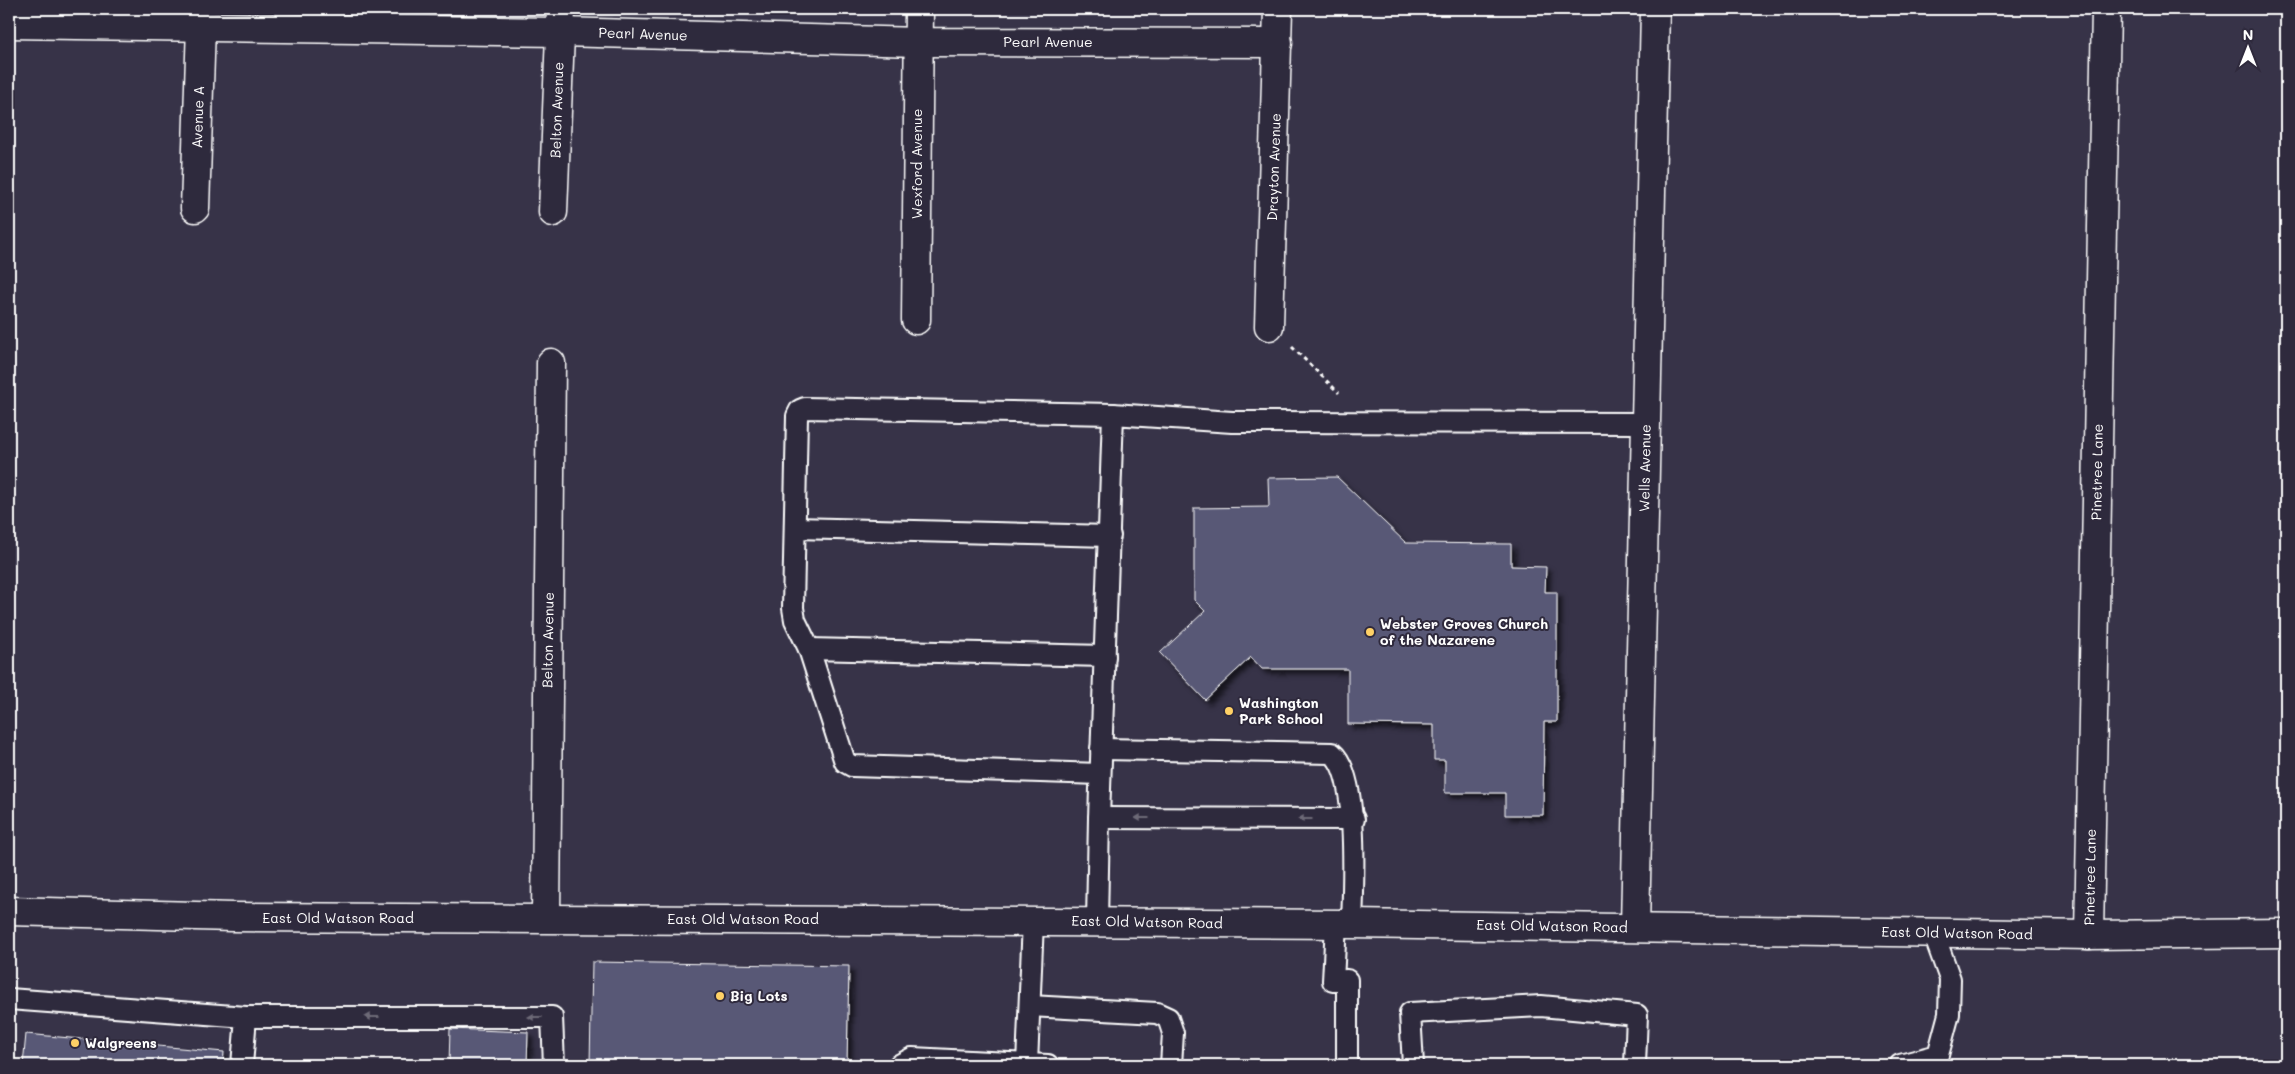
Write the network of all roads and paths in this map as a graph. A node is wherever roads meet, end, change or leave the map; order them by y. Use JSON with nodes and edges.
{"nodes":[{"id":1,"x":919,"y":9,"type":"edge"},
{"id":2,"x":1278,"y":9,"type":"edge"},
{"id":3,"x":1655,"y":9,"type":"edge"},
{"id":4,"x":2106,"y":9,"type":"edge"},
{"id":5,"x":561,"y":20,"type":"edge"},
{"id":6,"x":9,"y":24,"type":"edge"},
{"id":7,"x":201,"y":26,"type":"junction"},
{"id":8,"x":918,"y":42,"type":"junction"},
{"id":9,"x":1278,"y":43,"type":"junction"},
{"id":10,"x":196,"y":208,"type":"dead end"},
{"id":11,"x":553,"y":212,"type":"dead end"},
{"id":12,"x":916,"y":320,"type":"dead end"},
{"id":13,"x":1270,"y":326,"type":"joint"},
{"id":14,"x":551,"y":363,"type":"dead end"},
{"id":15,"x":1113,"y":414,"type":"junction"},
{"id":16,"x":1371,"y":423,"type":"junction"},
{"id":17,"x":1646,"y":423,"type":"junction"},
{"id":18,"x":795,"y":528,"type":"junction"},
{"id":19,"x":1110,"y":536,"type":"junction"},
{"id":20,"x":809,"y":649,"type":"junction"},
{"id":21,"x":1105,"y":656,"type":"junction"},
{"id":22,"x":1101,"y":748,"type":"junction"},
{"id":23,"x":1100,"y":774,"type":"junction"},
{"id":24,"x":1099,"y":818,"type":"junction"},
{"id":25,"x":1354,"y":819,"type":"junction"},
{"id":26,"x":9,"y":911,"type":"edge"},
{"id":27,"x":546,"y":918,"type":"junction"},
{"id":28,"x":1033,"y":921,"type":"junction"},
{"id":29,"x":1097,"y":922,"type":"junction"},
{"id":30,"x":1344,"y":924,"type":"junction"},
{"id":31,"x":1634,"y":927,"type":"junction"},
{"id":32,"x":1933,"y":932,"type":"junction"},
{"id":33,"x":2286,"y":933,"type":"edge"},
{"id":34,"x":2089,"y":934,"type":"junction"},
{"id":35,"x":9,"y":999,"type":"edge"},
{"id":36,"x":1030,"y":1006,"type":"junction"},
{"id":37,"x":246,"y":1017,"type":"junction"},
{"id":38,"x":1028,"y":1064,"type":"edge"},
{"id":39,"x":242,"y":1065,"type":"edge"},
{"id":40,"x":554,"y":1065,"type":"edge"},
{"id":41,"x":899,"y":1065,"type":"edge"},
{"id":42,"x":1048,"y":1065,"type":"edge"},
{"id":43,"x":1171,"y":1065,"type":"edge"},
{"id":44,"x":1347,"y":1065,"type":"edge"},
{"id":45,"x":1413,"y":1065,"type":"edge"},
{"id":46,"x":1635,"y":1065,"type":"edge"},
{"id":47,"x":1900,"y":1065,"type":"edge"}],
"edges":[{"from":1,"to":8,"type":"street","name":"Wexford Avenue"},
{"from":2,"to":9,"type":"street","name":"Drayton Avenue"},
{"from":3,"to":17,"type":"street","name":"Wells Avenue"},
{"from":4,"to":34,"type":"street","name":"Pinetree Lane"},
{"from":5,"to":7,"type":"street","name":"Pearl Avenue"},
{"from":5,"to":8,"type":"street","name":"Pearl Avenue"},
{"from":5,"to":11,"type":"street","name":"Belton Avenue"},
{"from":6,"to":7,"type":"street","name":"Pearl Avenue"},
{"from":7,"to":10,"type":"street","name":"Avenue A"},
{"from":8,"to":9,"type":"street","name":"Pearl Avenue"},
{"from":8,"to":12,"type":"street","name":"Wexford Avenue"},
{"from":9,"to":13,"type":"street","name":"Drayton Avenue"},
{"from":13,"to":16,"type":"path"},
{"from":14,"to":27,"type":"street","name":"Belton Avenue"},
{"from":15,"to":16,"type":"lane"},
{"from":15,"to":18,"type":"lane"},
{"from":15,"to":19,"type":"lane"},
{"from":16,"to":17,"type":"lane"},
{"from":17,"to":31,"type":"street","name":"Wells Avenue"},
{"from":18,"to":19,"type":"lane"},
{"from":18,"to":20,"type":"lane"},
{"from":19,"to":21,"type":"lane"},
{"from":20,"to":21,"type":"lane"},
{"from":20,"to":23,"type":"lane"},
{"from":21,"to":22,"type":"lane"},
{"from":22,"to":23,"type":"lane"},
{"from":22,"to":25,"type":"lane"},
{"from":23,"to":24,"type":"lane"},
{"from":25,"to":24,"type":"lane","one_way":true},
{"from":24,"to":29,"type":"lane"},
{"from":25,"to":30,"type":"lane"},
{"from":26,"to":27,"type":"street","name":"East Old Watson Road"},
{"from":27,"to":28,"type":"street","name":"East Old Watson Road"},
{"from":28,"to":29,"type":"street","name":"East Old Watson Road"},
{"from":28,"to":36,"type":"lane"},
{"from":29,"to":30,"type":"street","name":"East Old Watson Road"},
{"from":30,"to":31,"type":"street","name":"East Old Watson Road"},
{"from":30,"to":44,"type":"lane"},
{"from":31,"to":32,"type":"street","name":"East Old Watson Road"},
{"from":32,"to":34,"type":"street","name":"East Old Watson Road"},
{"from":32,"to":47,"type":"lane"},
{"from":33,"to":34,"type":"street","name":"East Old Watson Road"},
{"from":35,"to":37,"type":"lane"},
{"from":36,"to":38,"type":"lane"},
{"from":36,"to":43,"type":"lane"},
{"from":37,"to":39,"type":"lane"},
{"from":40,"to":37,"type":"lane","one_way":true},
{"from":38,"to":41,"type":"lane"},
{"from":38,"to":42,"type":"lane"},
{"from":45,"to":46,"type":"lane"}]}
